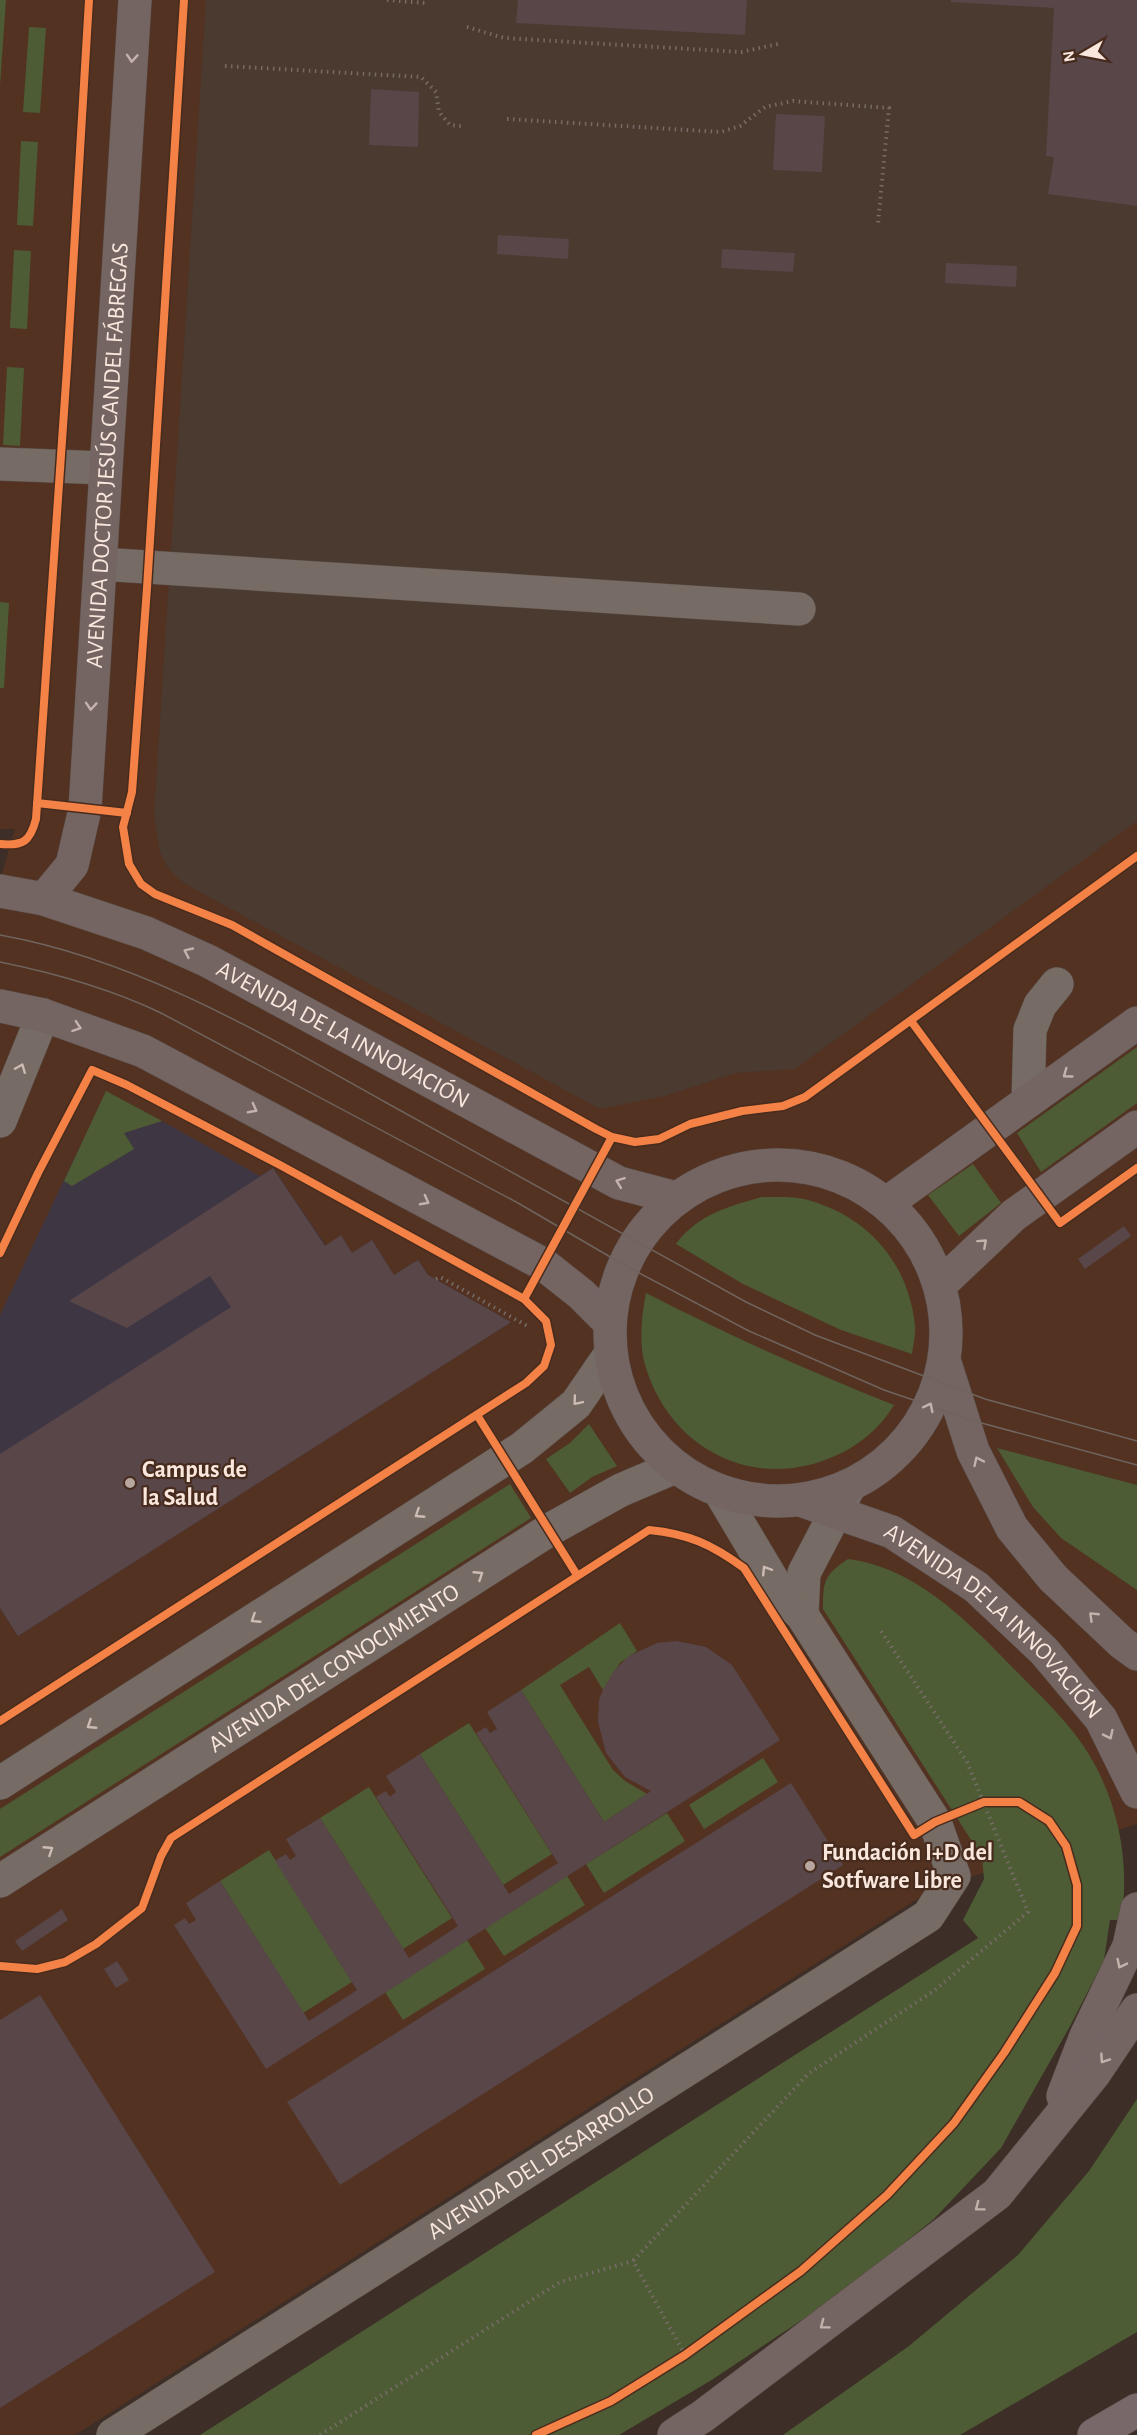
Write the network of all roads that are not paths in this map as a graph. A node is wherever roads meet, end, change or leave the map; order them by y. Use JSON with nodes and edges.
{"nodes":[{"id":1,"x":135,"y":0,"type":"edge"},
{"id":2,"x":0,"y":464,"type":"edge"},
{"id":3,"x":105,"y":468,"type":"junction"},
{"id":4,"x":100,"y":564,"type":"junction"},
{"id":5,"x":799,"y":609,"type":"dead end"},
{"id":6,"x":0,"y":891,"type":"edge"},
{"id":7,"x":44,"y":899,"type":"junction"},
{"id":8,"x":1057,"y":984,"type":"dead end"},
{"id":9,"x":0,"y":1006,"type":"edge"},
{"id":10,"x":43,"y":1015,"type":"junction"},
{"id":11,"x":1137,"y":1023,"type":"edge"},
{"id":12,"x":1028,"y":1101,"type":"junction"},
{"id":13,"x":0,"y":1121,"type":"edge"},
{"id":14,"x":1137,"y":1127,"type":"edge"},
{"id":15,"x":676,"y":1198,"type":"junction"},
{"id":16,"x":887,"y":1203,"type":"junction"},
{"id":17,"x":941,"y":1284,"type":"junction"},
{"id":18,"x":610,"y":1338,"type":"junction"},
{"id":19,"x":945,"y":1363,"type":"junction"},
{"id":20,"x":675,"y":1467,"type":"junction"},
{"id":21,"x":720,"y":1492,"type":"junction"},
{"id":22,"x":842,"y":1499,"type":"junction"},
{"id":23,"x":802,"y":1615,"type":"junction"},
{"id":24,"x":1132,"y":1648,"type":"edge"},
{"id":25,"x":0,"y":1783,"type":"edge"},
{"id":26,"x":1137,"y":1792,"type":"edge"},
{"id":27,"x":0,"y":1881,"type":"edge"},
{"id":28,"x":1137,"y":1909,"type":"edge"},
{"id":29,"x":1137,"y":2010,"type":"edge"},
{"id":30,"x":1052,"y":2125,"type":"junction"},
{"id":31,"x":1137,"y":2410,"type":"edge"},
{"id":32,"x":113,"y":2435,"type":"edge"},
{"id":33,"x":674,"y":2435,"type":"edge"},
{"id":34,"x":1094,"y":2435,"type":"edge"}],
"edges":[{"from":1,"to":3,"type":"main road","name":"AVENIDA DOCTOR JESÚS CANDEL FÁBREGAS","one_way":true},
{"from":2,"to":3,"type":"street"},
{"from":3,"to":4,"type":"main road","name":"AVENIDA DOCTOR JESÚS CANDEL FÁBREGAS"},
{"from":4,"to":5,"type":"street"},
{"from":4,"to":7,"type":"main road","name":"AVENIDA DOCTOR JESÚS CANDEL FÁBREGAS","one_way":true},
{"from":6,"to":7,"type":"main road","name":"AVENIDA DE LA INNOVACIÓN"},
{"from":15,"to":7,"type":"main road","name":"AVENIDA DE LA INNOVACIÓN","one_way":true},
{"from":8,"to":12,"type":"street"},
{"from":9,"to":10,"type":"main road"},
{"from":13,"to":10,"type":"street","one_way":true},
{"from":10,"to":18,"type":"main road","one_way":true},
{"from":11,"to":12,"type":"main road","one_way":true},
{"from":12,"to":16,"type":"main road"},
{"from":17,"to":14,"type":"main road","one_way":true},
{"from":15,"to":16,"type":"main road"},
{"from":15,"to":18,"type":"main road"},
{"from":16,"to":17,"type":"main road"},
{"from":17,"to":19,"type":"main road"},
{"from":18,"to":20,"type":"main road","name":"AVENIDA DE LA INNOVACIÓN"},
{"from":18,"to":25,"type":"street","one_way":true},
{"from":22,"to":19,"type":"main road","one_way":true},
{"from":24,"to":19,"type":"main road","one_way":true},
{"from":20,"to":21,"type":"main road","name":"AVENIDA DE LA INNOVACIÓN"},
{"from":27,"to":20,"type":"street","name":"AVENIDA DEL CONOCIMIENTO","one_way":true},
{"from":21,"to":22,"type":"main road","name":"AVENIDA DE LA INNOVACIÓN"},
{"from":23,"to":21,"type":"street","one_way":true},
{"from":22,"to":23,"type":"street"},
{"from":22,"to":26,"type":"main road","name":"AVENIDA DE LA INNOVACIÓN","one_way":true},
{"from":23,"to":32,"type":"street","name":"AVENIDA DEL DESARROLLO"},
{"from":28,"to":30,"type":"main road","one_way":true},
{"from":29,"to":30,"type":"main road","one_way":true},
{"from":30,"to":33,"type":"main road","one_way":true},
{"from":31,"to":34,"type":"highway"}]}
